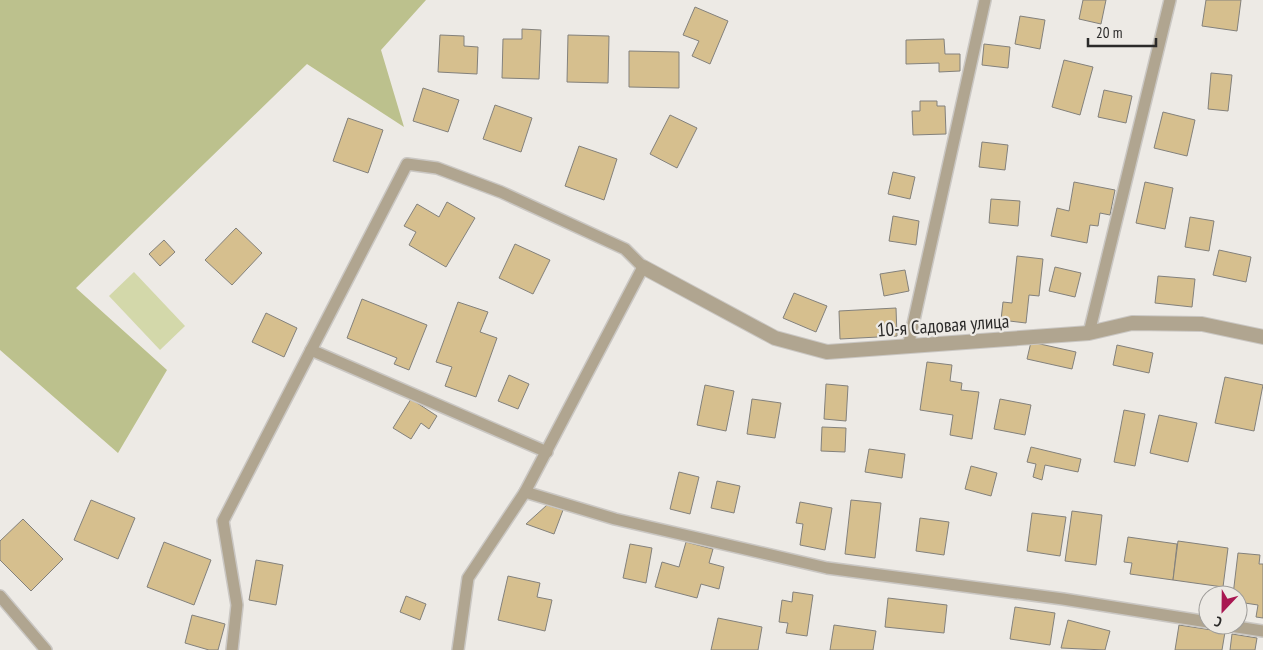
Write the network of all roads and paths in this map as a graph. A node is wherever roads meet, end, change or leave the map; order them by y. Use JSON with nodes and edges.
{"nodes":[{"id":1,"x":985,"y":0,"type":"edge"},
{"id":2,"x":1170,"y":0,"type":"edge"},
{"id":3,"x":643,"y":267,"type":"junction"},
{"id":4,"x":1089,"y":333,"type":"junction"},
{"id":5,"x":1263,"y":337,"type":"edge"},
{"id":6,"x":908,"y":346,"type":"junction"},
{"id":7,"x":311,"y":350,"type":"junction"},
{"id":8,"x":547,"y":452,"type":"junction"},
{"id":9,"x":525,"y":492,"type":"junction"},
{"id":10,"x":0,"y":596,"type":"edge"},
{"id":11,"x":1198,"y":620,"type":"edge"},
{"id":12,"x":1248,"y":629,"type":"edge"},
{"id":13,"x":1263,"y":631,"type":"edge"},
{"id":14,"x":46,"y":650,"type":"edge"},
{"id":15,"x":232,"y":650,"type":"edge"},
{"id":16,"x":458,"y":650,"type":"edge"}],
"edges":[{"from":1,"to":6,"type":"lane"},
{"from":2,"to":4,"type":"lane"},
{"from":3,"to":6,"type":"street","name":"10-я Садовая улица"},
{"from":3,"to":7,"type":"lane"},
{"from":3,"to":8,"type":"lane"},
{"from":4,"to":5,"type":"street","name":"10-я Садовая улица"},
{"from":4,"to":6,"type":"street","name":"10-я Садовая улица"},
{"from":7,"to":8,"type":"lane"},
{"from":7,"to":15,"type":"lane"},
{"from":8,"to":9,"type":"lane"},
{"from":9,"to":11,"type":"lane"},
{"from":9,"to":16,"type":"lane"},
{"from":10,"to":14,"type":"lane"},
{"from":12,"to":13,"type":"lane"}]}
